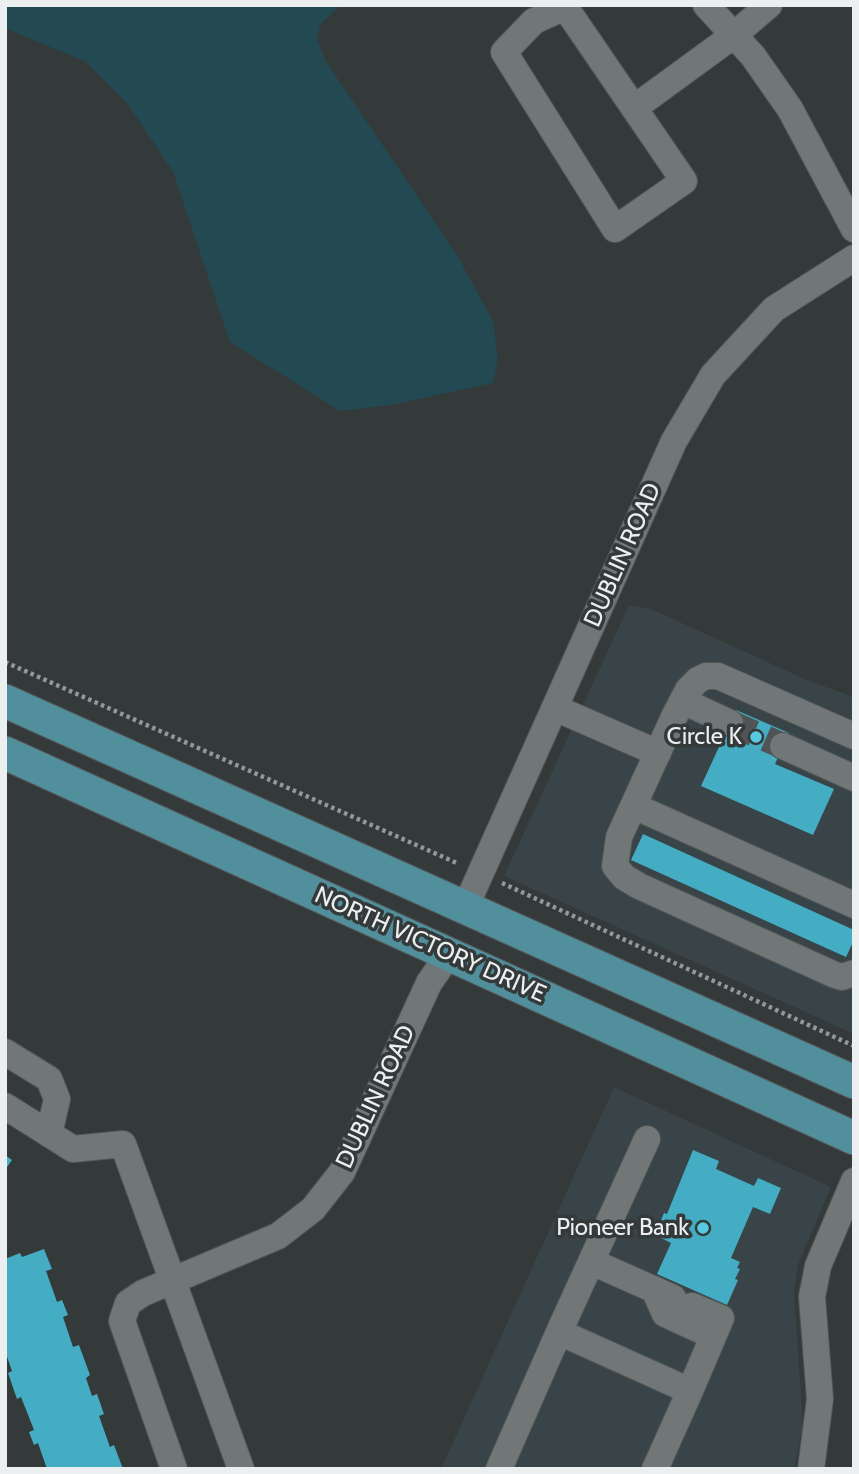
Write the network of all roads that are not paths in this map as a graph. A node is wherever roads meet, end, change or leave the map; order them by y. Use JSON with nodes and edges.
{"nodes":[{"id":1,"x":706,"y":5,"type":"edge"},
{"id":2,"x":769,"y":5,"type":"edge"},
{"id":3,"x":529,"y":13,"type":"edge"},
{"id":4,"x":734,"y":35,"type":"junction"},
{"id":5,"x":634,"y":108,"type":"junction"},
{"id":6,"x":854,"y":229,"type":"edge"},
{"id":7,"x":854,"y":258,"type":"edge"},
{"id":8,"x":5,"y":701,"type":"edge"},
{"id":9,"x":683,"y":701,"type":"junction"},
{"id":10,"x":555,"y":708,"type":"junction"},
{"id":11,"x":730,"y":723,"type":"tunnel mouth"},
{"id":12,"x":854,"y":736,"type":"edge"},
{"id":13,"x":783,"y":746,"type":"tunnel mouth"},
{"id":14,"x":5,"y":753,"type":"edge"},
{"id":15,"x":658,"y":753,"type":"junction"},
{"id":16,"x":854,"y":778,"type":"edge"},
{"id":17,"x":634,"y":806,"type":"junction"},
{"id":18,"x":854,"y":905,"type":"edge"},
{"id":19,"x":466,"y":908,"type":"junction"},
{"id":20,"x":449,"y":954,"type":"junction"},
{"id":21,"x":854,"y":973,"type":"edge"},
{"id":22,"x":5,"y":1052,"type":"edge"},
{"id":23,"x":854,"y":1082,"type":"edge"},
{"id":24,"x":5,"y":1106,"type":"edge"},
{"id":25,"x":49,"y":1135,"type":"junction"},
{"id":26,"x":854,"y":1138,"type":"edge"},
{"id":27,"x":647,"y":1139,"type":"dead end"},
{"id":28,"x":854,"y":1181,"type":"edge"},
{"id":29,"x":592,"y":1262,"type":"junction"},
{"id":30,"x":174,"y":1280,"type":"junction"},
{"id":31,"x":673,"y":1298,"type":"junction"},
{"id":32,"x":559,"y":1332,"type":"junction"},
{"id":33,"x":713,"y":1336,"type":"junction"},
{"id":34,"x":690,"y":1391,"type":"junction"},
{"id":35,"x":174,"y":1469,"type":"edge"},
{"id":36,"x":241,"y":1469,"type":"edge"},
{"id":37,"x":499,"y":1469,"type":"edge"},
{"id":38,"x":655,"y":1469,"type":"edge"},
{"id":39,"x":811,"y":1469,"type":"edge"}],
"edges":[{"from":1,"to":4,"type":"street"},
{"from":2,"to":4,"type":"street"},
{"from":3,"to":5,"type":"street"},
{"from":3,"to":5,"type":"street"},
{"from":4,"to":5,"type":"street"},
{"from":4,"to":6,"type":"street"},
{"from":7,"to":10,"type":"street","name":"DUBLIN ROAD"},
{"from":8,"to":19,"type":"main road","name":"NORTH VICTORY DRIVE"},
{"from":9,"to":11,"type":"street"},
{"from":9,"to":12,"type":"street"},
{"from":9,"to":15,"type":"street"},
{"from":10,"to":15,"type":"street"},
{"from":10,"to":19,"type":"street","name":"DUBLIN ROAD"},
{"from":13,"to":16,"type":"street"},
{"from":14,"to":20,"type":"main road","name":"NORTH VICTORY DRIVE"},
{"from":15,"to":17,"type":"street"},
{"from":17,"to":18,"type":"street"},
{"from":17,"to":21,"type":"street"},
{"from":19,"to":23,"type":"main road","name":"NORTH VICTORY DRIVE"},
{"from":20,"to":26,"type":"main road","name":"NORTH VICTORY DRIVE"},
{"from":20,"to":30,"type":"street","name":"DUBLIN ROAD"},
{"from":22,"to":25,"type":"street"},
{"from":24,"to":25,"type":"street"},
{"from":25,"to":30,"type":"street"},
{"from":27,"to":29,"type":"street"},
{"from":28,"to":39,"type":"street"},
{"from":29,"to":31,"type":"street"},
{"from":29,"to":32,"type":"street"},
{"from":30,"to":35,"type":"street","name":"DUBLIN ROAD"},
{"from":30,"to":36,"type":"street"},
{"from":31,"to":33,"type":"street"},
{"from":31,"to":33,"type":"street"},
{"from":32,"to":34,"type":"street"},
{"from":32,"to":37,"type":"street"},
{"from":33,"to":34,"type":"street"},
{"from":34,"to":38,"type":"street"}]}
